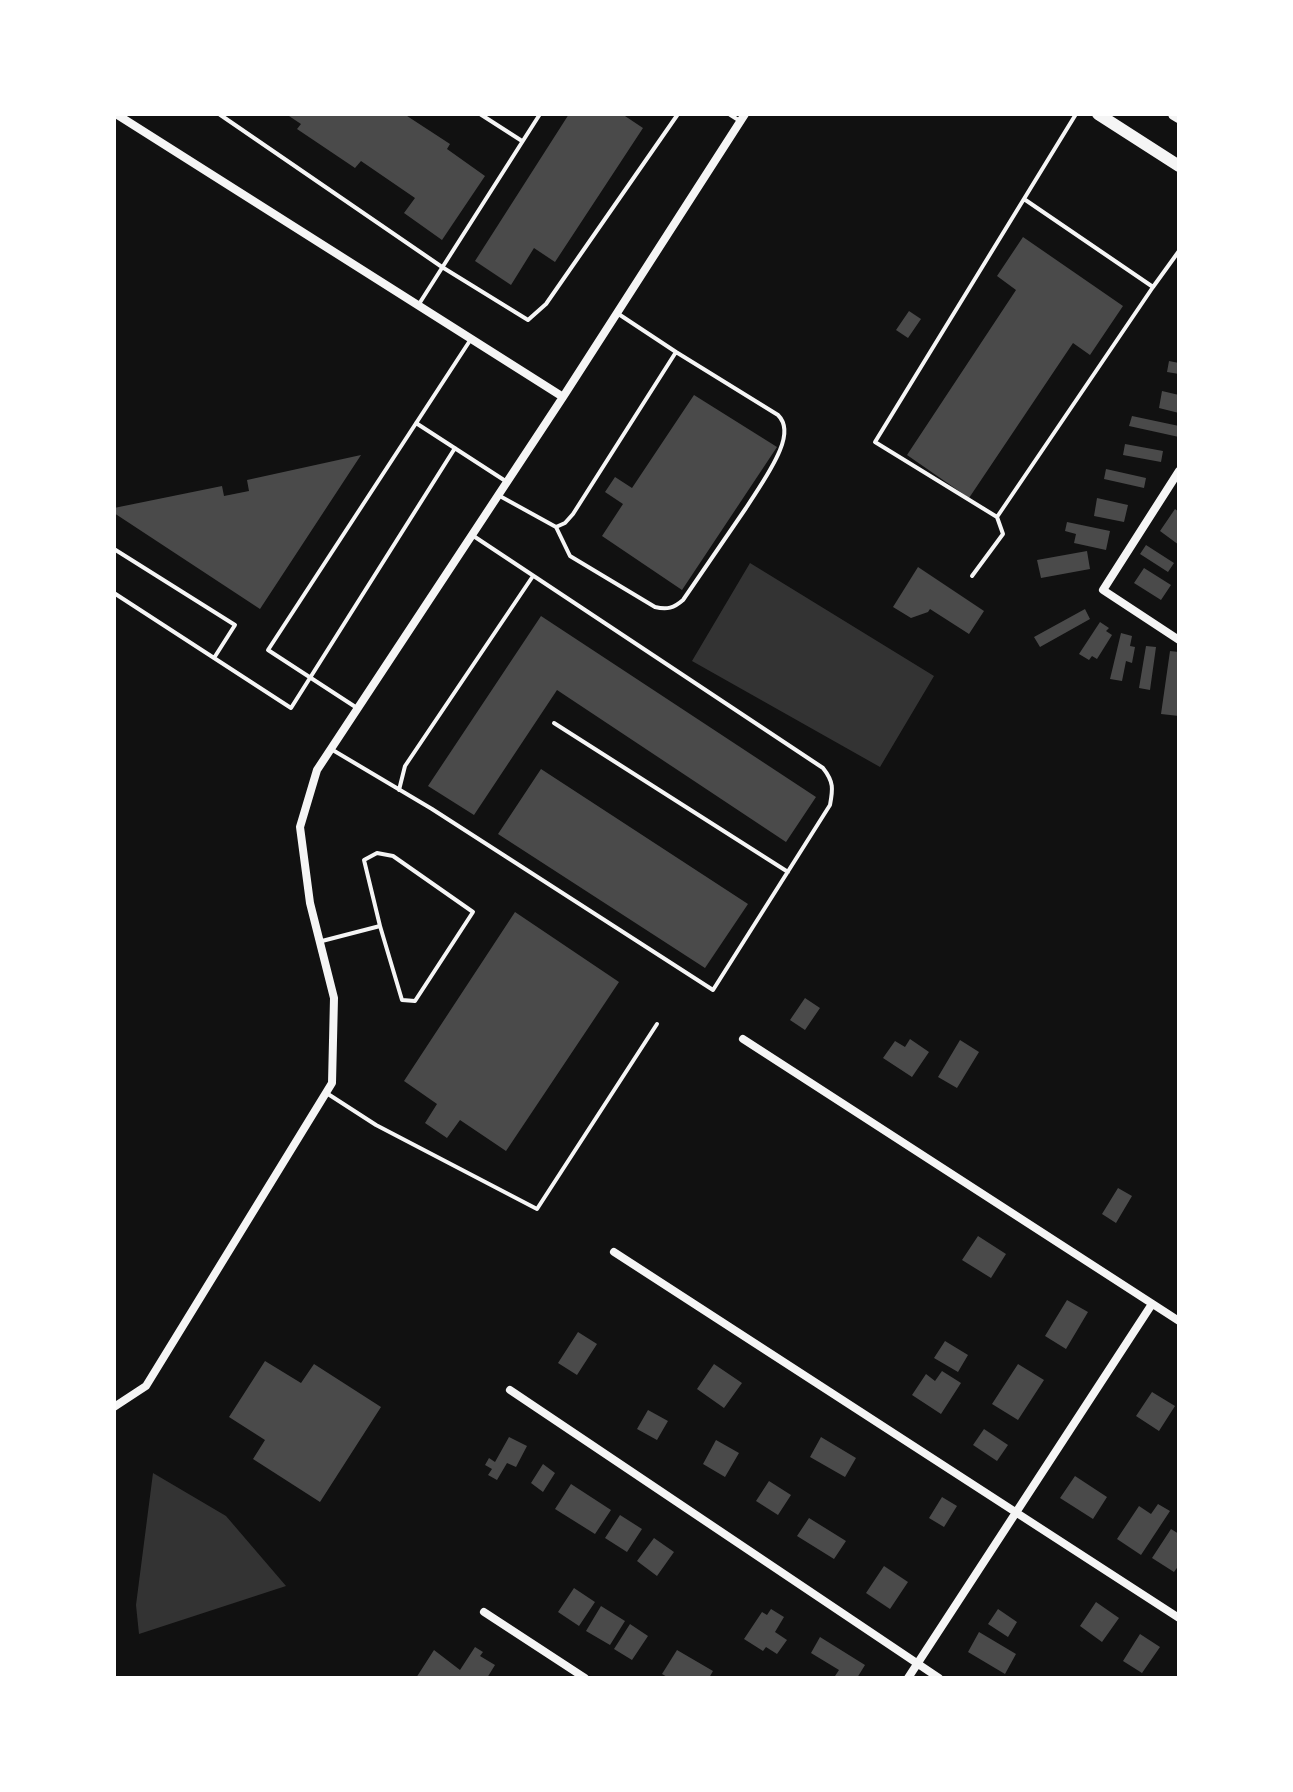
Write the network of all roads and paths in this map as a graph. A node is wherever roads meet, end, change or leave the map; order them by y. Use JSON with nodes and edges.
{"nodes":[{"id":1,"x":116,"y":114,"type":"edge"},
{"id":2,"x":219,"y":114,"type":"edge"},
{"id":3,"x":480,"y":114,"type":"edge"},
{"id":4,"x":540,"y":114,"type":"edge"},
{"id":5,"x":678,"y":114,"type":"edge"},
{"id":6,"x":729,"y":114,"type":"edge"},
{"id":7,"x":1076,"y":114,"type":"edge"},
{"id":8,"x":1098,"y":114,"type":"edge"},
{"id":9,"x":743,"y":118,"type":"edge"},
{"id":10,"x":523,"y":141,"type":"junction"},
{"id":11,"x":1179,"y":166,"type":"edge"},
{"id":12,"x":1024,"y":199,"type":"junction"},
{"id":13,"x":1179,"y":251,"type":"edge"},
{"id":14,"x":442,"y":267,"type":"junction"},
{"id":15,"x":1153,"y":287,"type":"junction"},
{"id":16,"x":418,"y":306,"type":"junction"},
{"id":17,"x":617,"y":313,"type":"junction"},
{"id":18,"x":471,"y":339,"type":"junction"},
{"id":19,"x":676,"y":352,"type":"junction"},
{"id":20,"x":563,"y":397,"type":"junction"},
{"id":21,"x":416,"y":423,"type":"junction"},
{"id":22,"x":455,"y":448,"type":"junction"},
{"id":23,"x":1179,"y":471,"type":"edge"},
{"id":24,"x":507,"y":482,"type":"junction"},
{"id":25,"x":498,"y":495,"type":"junction"},
{"id":26,"x":997,"y":517,"type":"junction"},
{"id":27,"x":556,"y":527,"type":"junction"},
{"id":28,"x":472,"y":535,"type":"junction"},
{"id":29,"x":114,"y":549,"type":"edge"},
{"id":30,"x":533,"y":575,"type":"junction"},
{"id":31,"x":972,"y":576,"type":"dead end"},
{"id":32,"x":114,"y":593,"type":"edge"},
{"id":33,"x":1179,"y":640,"type":"edge"},
{"id":34,"x":214,"y":658,"type":"junction"},
{"id":35,"x":310,"y":678,"type":"junction"},
{"id":36,"x":358,"y":709,"type":"junction"},
{"id":37,"x":554,"y":723,"type":"dead end"},
{"id":38,"x":331,"y":749,"type":"junction"},
{"id":39,"x":399,"y":790,"type":"junction"},
{"id":40,"x":788,"y":872,"type":"junction"},
{"id":41,"x":380,"y":926,"type":"junction"},
{"id":42,"x":319,"y":941,"type":"junction"},
{"id":43,"x":657,"y":1024,"type":"dead end"},
{"id":44,"x":743,"y":1039,"type":"dead end"},
{"id":45,"x":326,"y":1093,"type":"junction"},
{"id":46,"x":614,"y":1252,"type":"dead end"},
{"id":47,"x":1152,"y":1304,"type":"junction"},
{"id":48,"x":1179,"y":1321,"type":"edge"},
{"id":49,"x":510,"y":1390,"type":"dead end"},
{"id":50,"x":114,"y":1407,"type":"edge"},
{"id":51,"x":1016,"y":1512,"type":"junction"},
{"id":52,"x":484,"y":1612,"type":"dead end"},
{"id":53,"x":1179,"y":1618,"type":"edge"},
{"id":54,"x":917,"y":1664,"type":"junction"},
{"id":55,"x":585,"y":1678,"type":"edge"},
{"id":56,"x":908,"y":1678,"type":"edge"},
{"id":57,"x":939,"y":1678,"type":"edge"}],
"edges":[{"from":1,"to":16,"type":"street"},
{"from":2,"to":14,"type":"lane"},
{"from":3,"to":10,"type":"lane"},
{"from":4,"to":10,"type":"lane"},
{"from":5,"to":14,"type":"lane"},
{"from":6,"to":9,"type":"lane"},
{"from":7,"to":12,"type":"lane"},
{"from":8,"to":11,"type":"main road"},
{"from":9,"to":17,"type":"street"},
{"from":10,"to":14,"type":"lane"},
{"from":12,"to":15,"type":"lane"},
{"from":12,"to":26,"type":"lane"},
{"from":13,"to":15,"type":"lane"},
{"from":14,"to":16,"type":"lane"},
{"from":15,"to":26,"type":"lane"},
{"from":16,"to":18,"type":"street"},
{"from":17,"to":19,"type":"lane"},
{"from":17,"to":20,"type":"street"},
{"from":18,"to":20,"type":"street"},
{"from":18,"to":21,"type":"lane"},
{"from":19,"to":27,"type":"lane"},
{"from":19,"to":27,"type":"lane"},
{"from":20,"to":24,"type":"street"},
{"from":21,"to":22,"type":"lane"},
{"from":21,"to":35,"type":"lane"},
{"from":22,"to":24,"type":"lane"},
{"from":22,"to":35,"type":"lane"},
{"from":23,"to":33,"type":"street"},
{"from":24,"to":25,"type":"street"},
{"from":25,"to":27,"type":"lane"},
{"from":25,"to":28,"type":"street"},
{"from":26,"to":31,"type":"lane"},
{"from":28,"to":30,"type":"lane"},
{"from":28,"to":36,"type":"street"},
{"from":29,"to":34,"type":"lane"},
{"from":30,"to":39,"type":"lane"},
{"from":30,"to":40,"type":"lane"},
{"from":32,"to":34,"type":"lane"},
{"from":34,"to":35,"type":"lane"},
{"from":35,"to":36,"type":"lane"},
{"from":36,"to":38,"type":"street"},
{"from":37,"to":40,"type":"lane"},
{"from":38,"to":39,"type":"lane"},
{"from":38,"to":42,"type":"street"},
{"from":39,"to":40,"type":"lane"},
{"from":41,"to":41,"type":"lane"},
{"from":41,"to":42,"type":"lane"},
{"from":42,"to":45,"type":"street"},
{"from":43,"to":45,"type":"lane"},
{"from":44,"to":47,"type":"street"},
{"from":45,"to":50,"type":"street"},
{"from":46,"to":51,"type":"street"},
{"from":47,"to":48,"type":"street"},
{"from":47,"to":51,"type":"street"},
{"from":49,"to":54,"type":"street"},
{"from":51,"to":53,"type":"street"},
{"from":51,"to":54,"type":"street"},
{"from":52,"to":55,"type":"street"},
{"from":54,"to":56,"type":"street"},
{"from":54,"to":57,"type":"street"}]}
